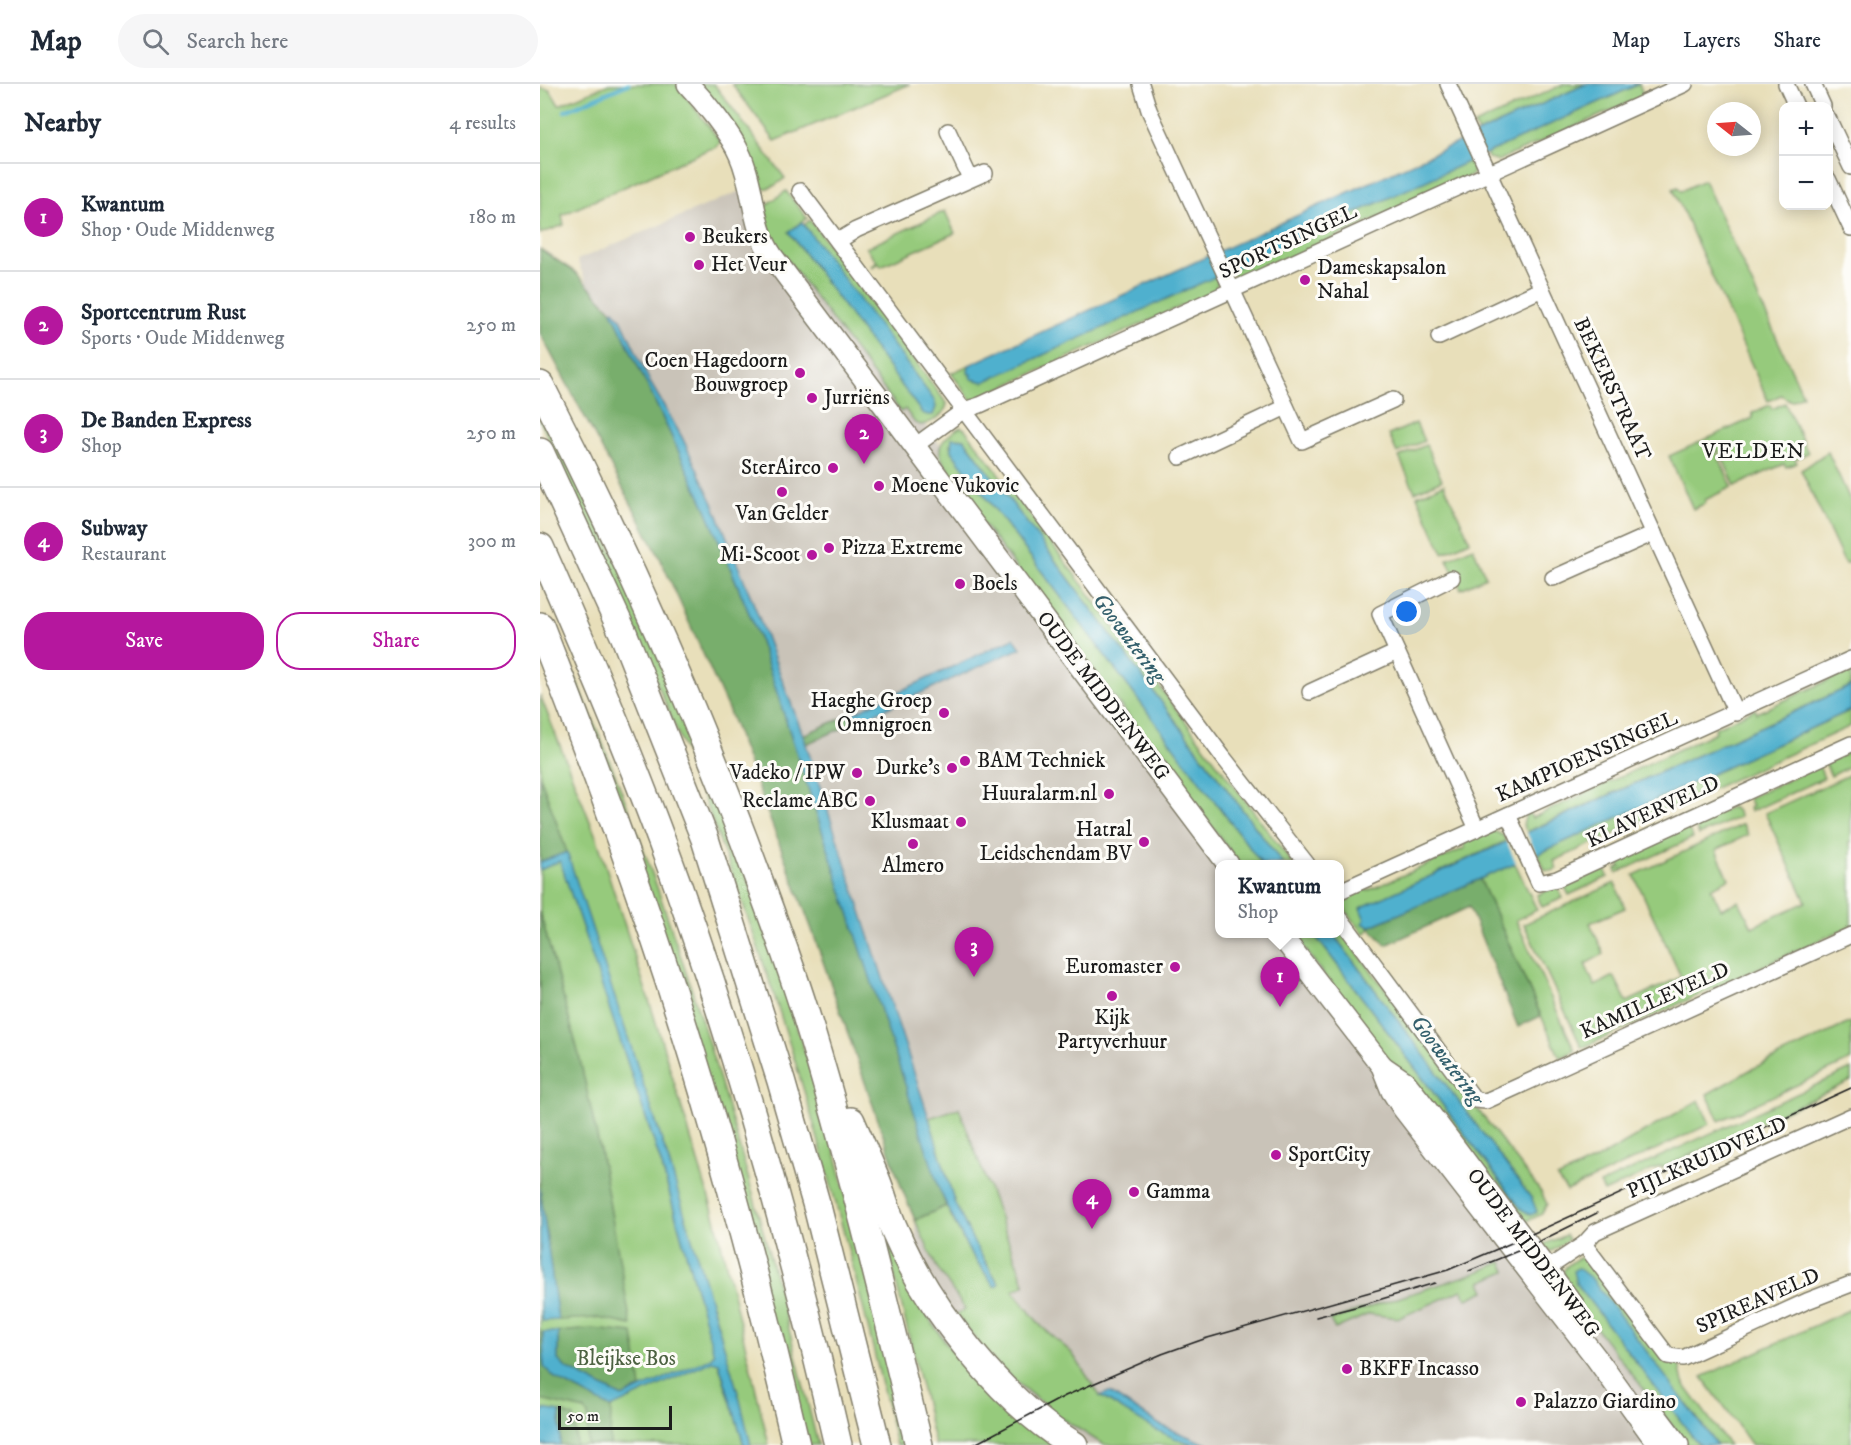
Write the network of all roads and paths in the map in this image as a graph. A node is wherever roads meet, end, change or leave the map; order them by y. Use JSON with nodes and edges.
{"nodes":[{"id":1,"x":688,"y":84,"type":"edge"},
{"id":2,"x":1141,"y":84,"type":"edge"},
{"id":3,"x":1448,"y":84,"type":"edge"},
{"id":4,"x":1685,"y":84,"type":"edge"},
{"id":5,"x":1786,"y":84,"type":"edge"},
{"id":6,"x":1813,"y":84,"type":"edge"},
{"id":7,"x":1794,"y":102,"type":"edge"},
{"id":8,"x":1821,"y":102,"type":"edge"},
{"id":9,"x":1833,"y":129,"type":"edge"},
{"id":10,"x":948,"y":131,"type":"dead end"},
{"id":11,"x":1486,"y":166,"type":"junction"},
{"id":12,"x":1851,"y":167,"type":"edge"},
{"id":13,"x":1833,"y":189,"type":"edge"},
{"id":14,"x":800,"y":191,"type":"dead end"},
{"id":15,"x":1851,"y":228,"type":"edge"},
{"id":16,"x":838,"y":241,"type":"junction"},
{"id":17,"x":1230,"y":287,"type":"junction"},
{"id":18,"x":1542,"y":289,"type":"junction"},
{"id":19,"x":1439,"y":337,"type":"dead end"},
{"id":20,"x":540,"y":385,"type":"edge"},
{"id":21,"x":1393,"y":400,"type":"dead end"},
{"id":22,"x":1286,"y":407,"type":"junction"},
{"id":23,"x":964,"y":410,"type":"junction"},
{"id":24,"x":915,"y":446,"type":"junction"},
{"id":25,"x":540,"y":452,"type":"edge"},
{"id":26,"x":1180,"y":457,"type":"dead end"},
{"id":27,"x":1654,"y":533,"type":"junction"},
{"id":28,"x":540,"y":547,"type":"edge"},
{"id":29,"x":1452,"y":578,"type":"dead end"},
{"id":30,"x":1553,"y":578,"type":"dead end"},
{"id":31,"x":540,"y":626,"type":"edge"},
{"id":32,"x":1397,"y":652,"type":"junction"},
{"id":33,"x":1851,"y":659,"type":"edge"},
{"id":34,"x":1310,"y":692,"type":"dead end"},
{"id":35,"x":1736,"y":713,"type":"junction"},
{"id":36,"x":1851,"y":744,"type":"edge"},
{"id":37,"x":1511,"y":822,"type":"junction"},
{"id":38,"x":1477,"y":829,"type":"junction"},
{"id":39,"x":1225,"y":860,"type":"edge"},
{"id":40,"x":1304,"y":860,"type":"edge"},
{"id":41,"x":1344,"y":889,"type":"edge"},
{"id":42,"x":1344,"y":923,"type":"edge"},
{"id":43,"x":1851,"y":935,"type":"edge"},
{"id":44,"x":1284,"y":938,"type":"edge"},
{"id":45,"x":804,"y":1009,"type":"junction"},
{"id":46,"x":1851,"y":1116,"type":"edge"},
{"id":47,"x":1584,"y":1244,"type":"junction"},
{"id":48,"x":1541,"y":1273,"type":"junction"},
{"id":49,"x":1851,"y":1284,"type":"edge"},
{"id":50,"x":795,"y":1445,"type":"edge"},
{"id":51,"x":838,"y":1445,"type":"edge"},
{"id":52,"x":878,"y":1445,"type":"edge"},
{"id":53,"x":919,"y":1445,"type":"edge"},
{"id":54,"x":1074,"y":1445,"type":"edge"},
{"id":55,"x":1659,"y":1445,"type":"edge"},
{"id":56,"x":1678,"y":1445,"type":"edge"}],
"edges":[{"from":1,"to":24,"type":"street","name":"OUDE MIDDENWEG"},
{"from":2,"to":17,"type":"street"},
{"from":3,"to":11,"type":"street","name":"BEKERSTRAAT"},
{"from":4,"to":11,"type":"street","name":"SPORTSINGEL"},
{"from":5,"to":7,"type":"street"},
{"from":6,"to":8,"type":"street"},
{"from":9,"to":12,"type":"street"},
{"from":10,"to":16,"type":"street"},
{"from":11,"to":17,"type":"street","name":"SPORTSINGEL"},
{"from":11,"to":18,"type":"street","name":"BEKERSTRAAT"},
{"from":13,"to":15,"type":"street"},
{"from":14,"to":16,"type":"street"},
{"from":16,"to":23,"type":"street"},
{"from":17,"to":22,"type":"street"},
{"from":17,"to":23,"type":"street","name":"SPORTSINGEL"},
{"from":18,"to":19,"type":"street"},
{"from":18,"to":27,"type":"street","name":"BEKERSTRAAT"},
{"from":20,"to":45,"type":"highway"},
{"from":21,"to":22,"type":"street"},
{"from":22,"to":26,"type":"street"},
{"from":23,"to":24,"type":"street","name":"SPORTSINGEL"},
{"from":23,"to":40,"type":"street"},
{"from":24,"to":39,"type":"street","name":"OUDE MIDDENWEG"},
{"from":25,"to":52,"type":"highway"},
{"from":27,"to":30,"type":"street"},
{"from":27,"to":35,"type":"street","name":"BEKERSTRAAT"},
{"from":28,"to":51,"type":"highway"},
{"from":29,"to":32,"type":"street"},
{"from":31,"to":50,"type":"highway"},
{"from":32,"to":34,"type":"street"},
{"from":32,"to":38,"type":"street"},
{"from":33,"to":35,"type":"street","name":"KAMPIOENSINGEL"},
{"from":35,"to":37,"type":"street","name":"KAMPIOENSINGEL"},
{"from":36,"to":37,"type":"street","name":"KLAVERVELD"},
{"from":37,"to":38,"type":"street","name":"KAMPIOENSINGEL"},
{"from":38,"to":41,"type":"street","name":"KAMPIOENSINGEL"},
{"from":42,"to":43,"type":"street","name":"KAMILLEVELD"},
{"from":44,"to":48,"type":"street","name":"OUDE MIDDENWEG"},
{"from":45,"to":53,"type":"highway"},
{"from":45,"to":54,"type":"highway"},
{"from":46,"to":47,"type":"street","name":"PIJLKRUIDVELD"},
{"from":47,"to":48,"type":"street","name":"PIJLKRUIDVELD"},
{"from":47,"to":49,"type":"street","name":"SPIREAVELD"},
{"from":48,"to":55,"type":"street","name":"OUDE MIDDENWEG"},
{"from":48,"to":56,"type":"street","name":"OUDE MIDDENWEG"}]}
